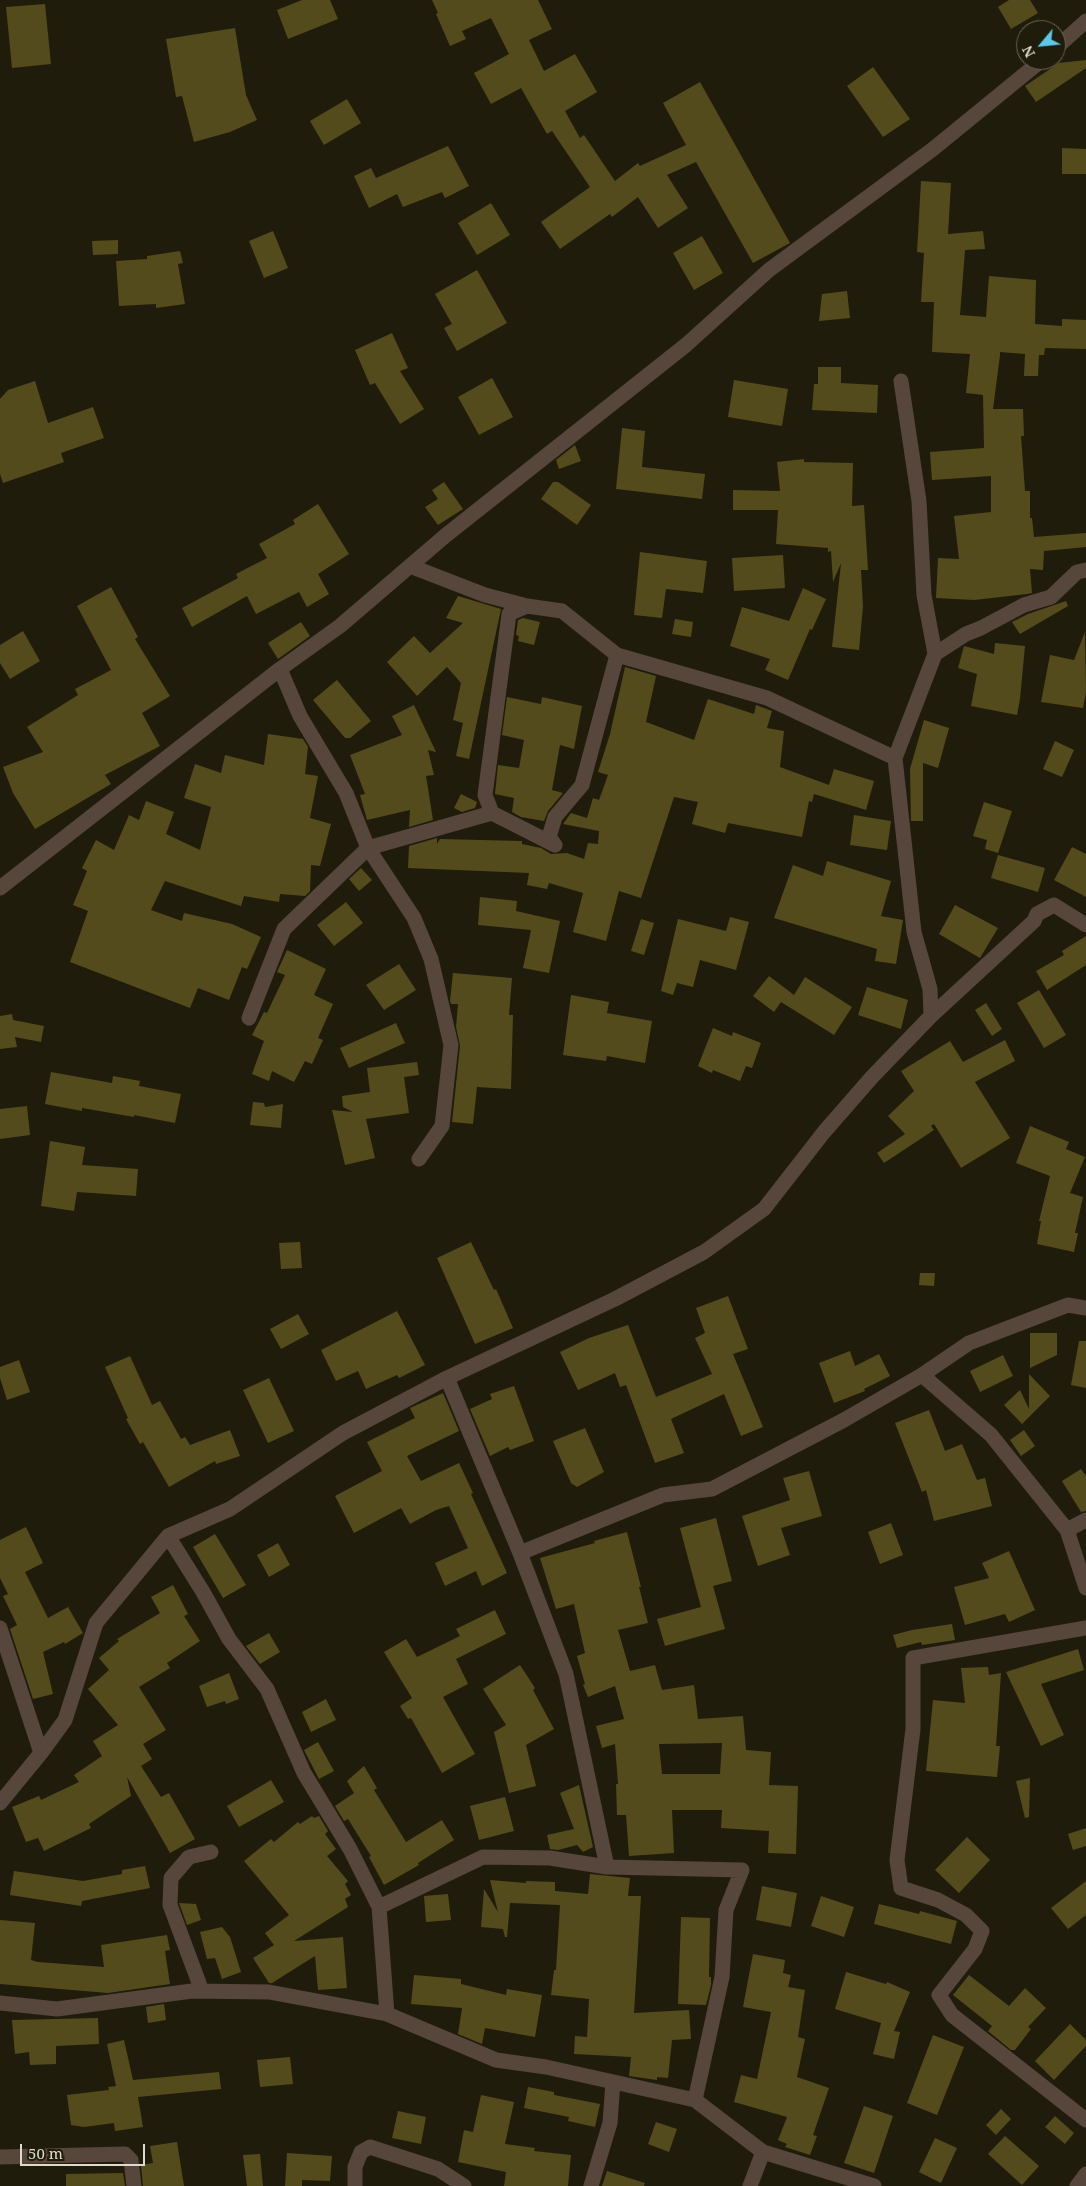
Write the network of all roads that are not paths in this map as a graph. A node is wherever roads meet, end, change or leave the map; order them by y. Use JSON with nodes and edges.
{"nodes":[{"id":1,"x":1086,"y":21,"type":"edge"},
{"id":2,"x":1066,"y":39,"type":"edge"},
{"id":3,"x":1030,"y":70,"type":"edge"},
{"id":4,"x":901,"y":381,"type":"dead end"},
{"id":5,"x":410,"y":566,"type":"junction"},
{"id":6,"x":1086,"y":570,"type":"edge"},
{"id":7,"x":527,"y":606,"type":"junction"},
{"id":8,"x":935,"y":654,"type":"junction"},
{"id":9,"x":617,"y":655,"type":"junction"},
{"id":10,"x":280,"y":669,"type":"junction"},
{"id":11,"x":895,"y":758,"type":"junction"},
{"id":12,"x":492,"y":813,"type":"junction"},
{"id":13,"x":368,"y":848,"type":"junction"},
{"id":14,"x":0,"y":888,"type":"edge"},
{"id":15,"x":1086,"y":925,"type":"edge"},
{"id":16,"x":931,"y":1016,"type":"junction"},
{"id":17,"x":249,"y":1018,"type":"dead end"},
{"id":18,"x":419,"y":1159,"type":"dead end"},
{"id":19,"x":1086,"y":1308,"type":"edge"},
{"id":20,"x":922,"y":1375,"type":"junction"},
{"id":21,"x":447,"y":1378,"type":"junction"},
{"id":22,"x":1086,"y":1520,"type":"edge"},
{"id":23,"x":1067,"y":1530,"type":"junction"},
{"id":24,"x":168,"y":1536,"type":"junction"},
{"id":25,"x":520,"y":1553,"type":"junction"},
{"id":26,"x":1086,"y":1588,"type":"edge"},
{"id":27,"x":0,"y":1628,"type":"edge"},
{"id":28,"x":1086,"y":1628,"type":"edge"},
{"id":29,"x":41,"y":1753,"type":"junction"},
{"id":30,"x":0,"y":1803,"type":"edge"},
{"id":31,"x":211,"y":1852,"type":"dead end"},
{"id":32,"x":607,"y":1867,"type":"junction"},
{"id":33,"x":379,"y":1907,"type":"junction"},
{"id":34,"x":202,"y":1990,"type":"junction"},
{"id":35,"x":0,"y":2004,"type":"edge"},
{"id":36,"x":387,"y":2014,"type":"junction"},
{"id":37,"x":612,"y":2082,"type":"junction"},
{"id":38,"x":695,"y":2100,"type":"junction"},
{"id":39,"x":1086,"y":2120,"type":"edge"},
{"id":40,"x":763,"y":2152,"type":"junction"},
{"id":41,"x":0,"y":2157,"type":"edge"},
{"id":42,"x":1086,"y":2174,"type":"edge"},
{"id":43,"x":134,"y":2186,"type":"edge"},
{"id":44,"x":355,"y":2186,"type":"edge"},
{"id":45,"x":464,"y":2186,"type":"edge"},
{"id":46,"x":591,"y":2186,"type":"edge"},
{"id":47,"x":750,"y":2186,"type":"edge"},
{"id":48,"x":874,"y":2186,"type":"edge"},
{"id":49,"x":1077,"y":2186,"type":"edge"}],
"edges":[{"from":1,"to":2,"type":"street"},
{"from":3,"to":5,"type":"street"},
{"from":4,"to":8,"type":"street"},
{"from":5,"to":7,"type":"street"},
{"from":5,"to":10,"type":"street"},
{"from":6,"to":8,"type":"street"},
{"from":7,"to":9,"type":"street"},
{"from":7,"to":12,"type":"street"},
{"from":8,"to":11,"type":"street"},
{"from":9,"to":11,"type":"street"},
{"from":9,"to":12,"type":"street"},
{"from":10,"to":13,"type":"street"},
{"from":10,"to":14,"type":"street"},
{"from":11,"to":16,"type":"street"},
{"from":12,"to":13,"type":"street"},
{"from":13,"to":17,"type":"street"},
{"from":13,"to":18,"type":"street"},
{"from":15,"to":16,"type":"street"},
{"from":16,"to":21,"type":"street"},
{"from":19,"to":20,"type":"street"},
{"from":20,"to":23,"type":"street"},
{"from":20,"to":25,"type":"street"},
{"from":21,"to":24,"type":"street"},
{"from":21,"to":25,"type":"street"},
{"from":22,"to":23,"type":"street"},
{"from":23,"to":26,"type":"street"},
{"from":24,"to":29,"type":"street"},
{"from":24,"to":33,"type":"street"},
{"from":25,"to":32,"type":"street"},
{"from":27,"to":29,"type":"street"},
{"from":28,"to":39,"type":"street"},
{"from":29,"to":30,"type":"street"},
{"from":31,"to":34,"type":"street"},
{"from":32,"to":33,"type":"street"},
{"from":32,"to":38,"type":"street"},
{"from":33,"to":36,"type":"street"},
{"from":34,"to":35,"type":"street"},
{"from":34,"to":36,"type":"street"},
{"from":36,"to":37,"type":"street"},
{"from":37,"to":38,"type":"street"},
{"from":37,"to":46,"type":"street"},
{"from":38,"to":40,"type":"street"},
{"from":40,"to":47,"type":"street"},
{"from":40,"to":48,"type":"street"},
{"from":41,"to":43,"type":"street"},
{"from":42,"to":49,"type":"street"},
{"from":44,"to":45,"type":"street"}]}
